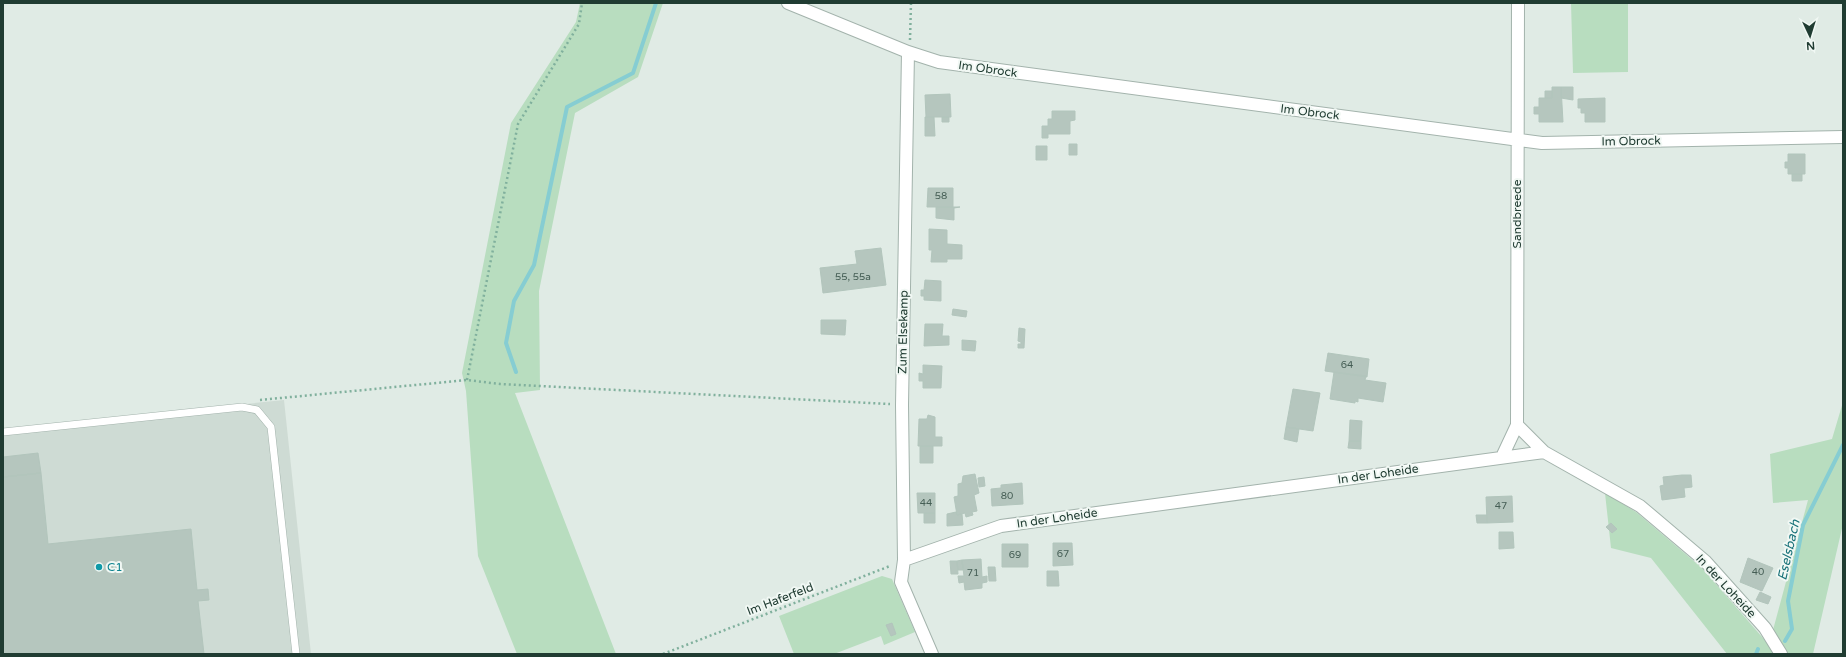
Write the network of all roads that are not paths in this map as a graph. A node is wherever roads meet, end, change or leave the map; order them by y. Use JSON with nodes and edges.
{"nodes":[{"id":1,"x":788,"y":3,"type":"edge"},
{"id":2,"x":1518,"y":3,"type":"edge"},
{"id":3,"x":908,"y":52,"type":"junction"},
{"id":4,"x":1843,"y":137,"type":"edge"},
{"id":5,"x":1517,"y":139,"type":"junction"},
{"id":6,"x":1517,"y":425,"type":"junction"},
{"id":7,"x":3,"y":432,"type":"edge"},
{"id":8,"x":1544,"y":452,"type":"junction"},
{"id":9,"x":1502,"y":457,"type":"junction"},
{"id":10,"x":904,"y":560,"type":"junction"},
{"id":11,"x":296,"y":654,"type":"edge"},
{"id":12,"x":932,"y":654,"type":"edge"},
{"id":13,"x":1781,"y":654,"type":"edge"}],
"edges":[{"from":1,"to":3,"type":"street","name":"Im Obrock"},
{"from":2,"to":5,"type":"street","name":"Sandbreede"},
{"from":3,"to":5,"type":"street","name":"Im Obrock"},
{"from":3,"to":10,"type":"street","name":"Zum Elsekamp"},
{"from":4,"to":5,"type":"street","name":"Im Obrock"},
{"from":5,"to":6,"type":"street","name":"Sandbreede"},
{"from":6,"to":8,"type":"street"},
{"from":6,"to":9,"type":"street","name":"Sandbreede"},
{"from":7,"to":11,"type":"lane"},
{"from":8,"to":9,"type":"street","name":"In der Loheide"},
{"from":8,"to":13,"type":"street","name":"In der Loheide"},
{"from":9,"to":10,"type":"street","name":"In der Loheide"},
{"from":10,"to":12,"type":"street","name":"Zum Elsekamp"}]}
